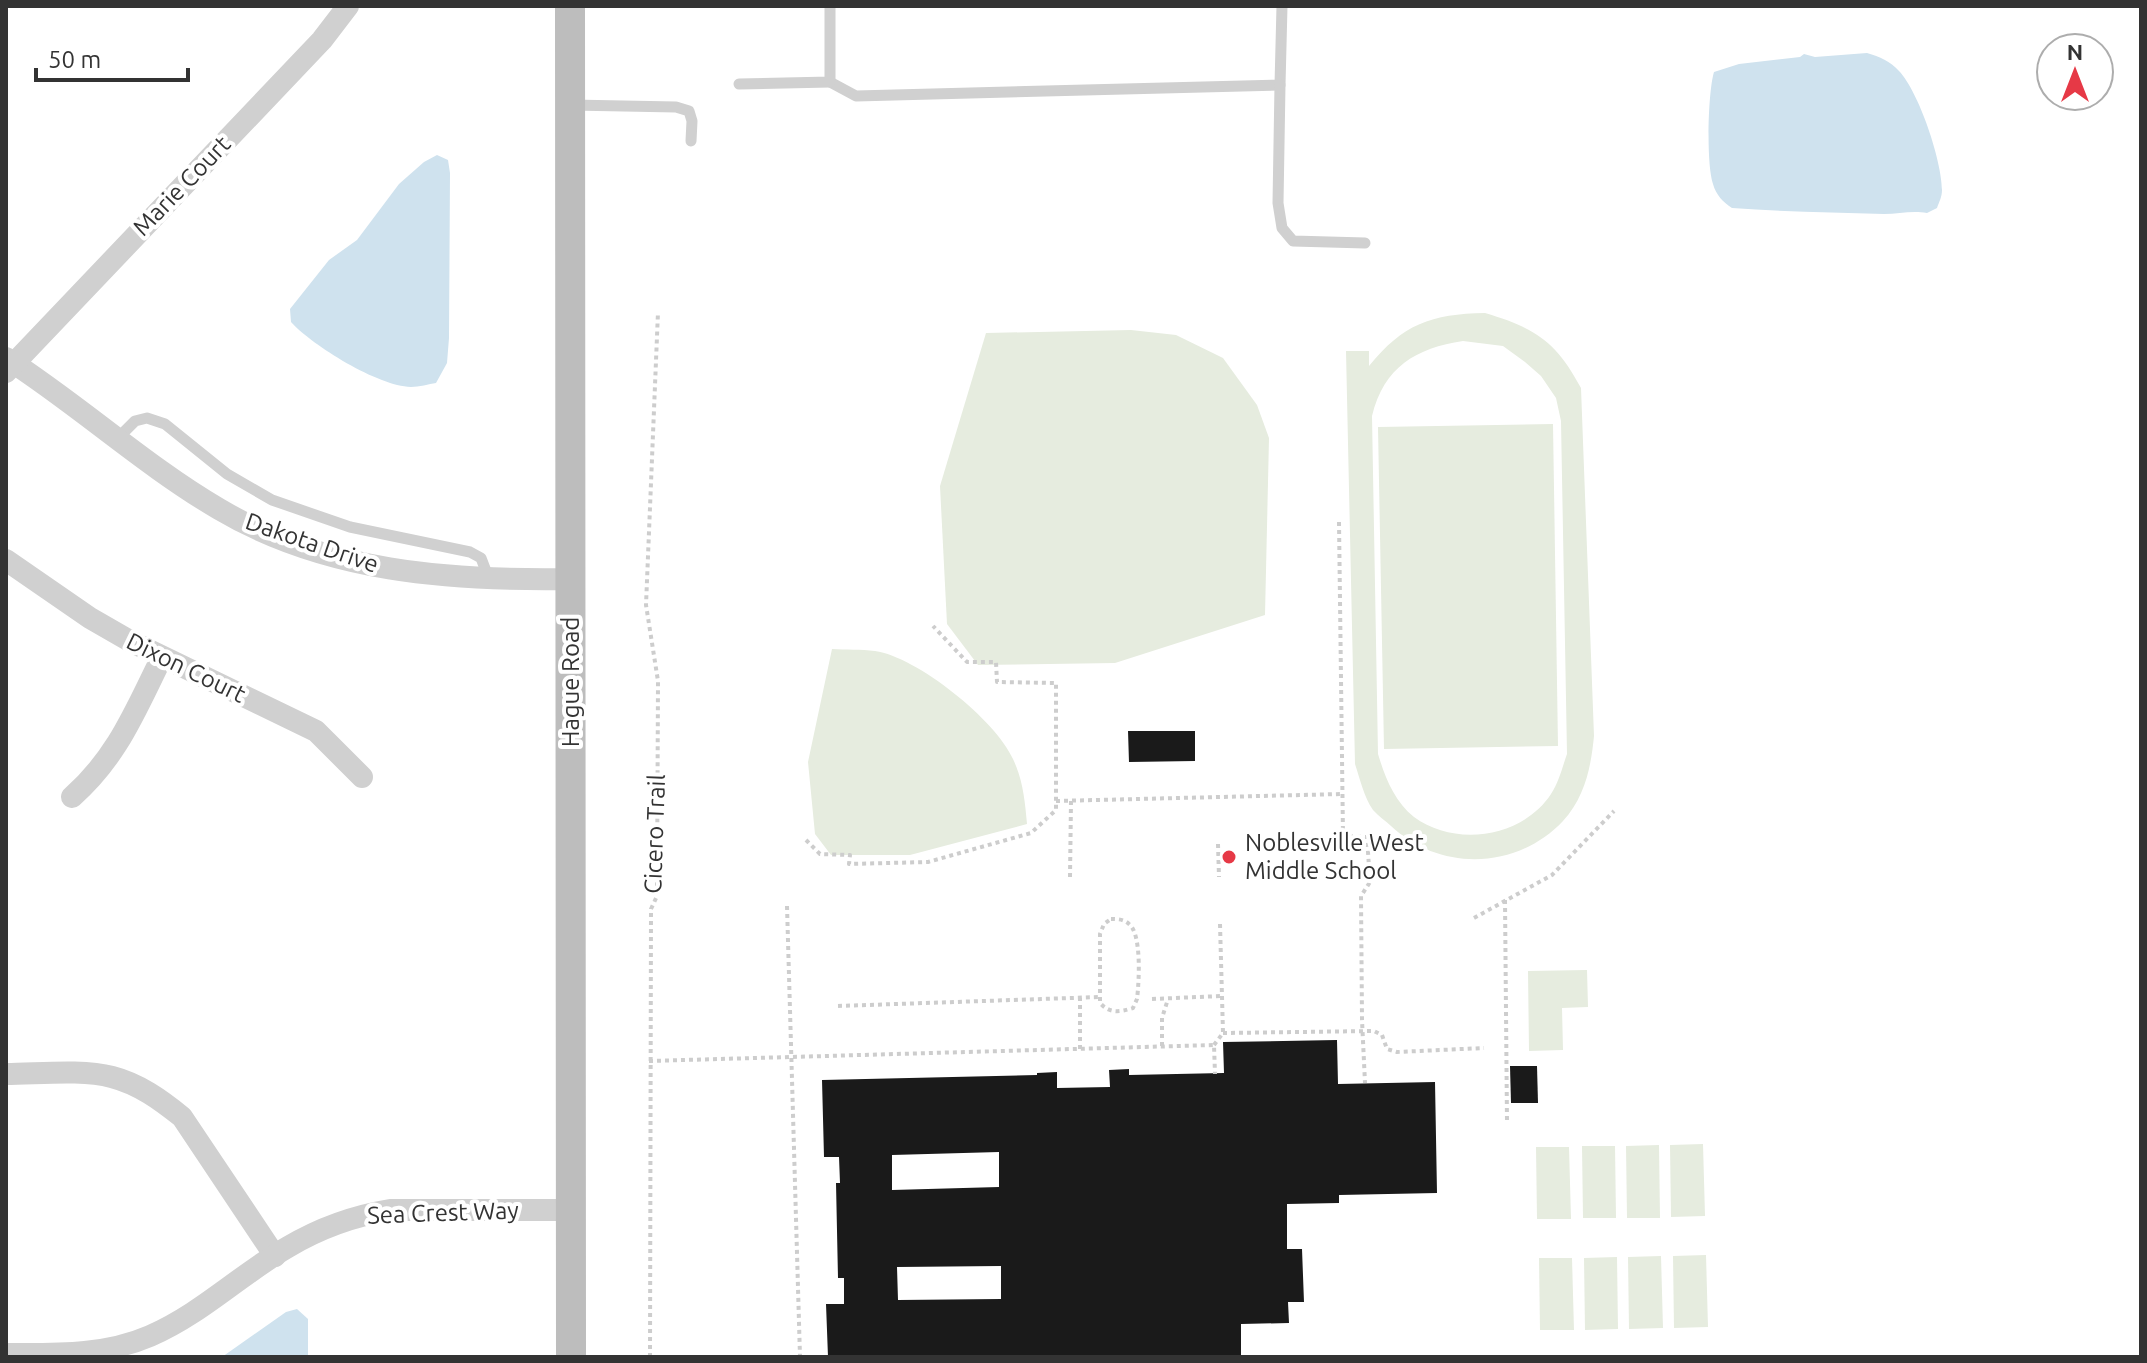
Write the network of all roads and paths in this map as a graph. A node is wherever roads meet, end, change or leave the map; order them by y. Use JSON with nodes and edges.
{"nodes":[{"id":1,"x":348,"y":6,"type":"edge"},
{"id":2,"x":570,"y":6,"type":"edge"},
{"id":3,"x":830,"y":6,"type":"edge"},
{"id":4,"x":1282,"y":6,"type":"edge"},
{"id":5,"x":830,"y":82,"type":"junction"},
{"id":6,"x":739,"y":84,"type":"dead end"},
{"id":7,"x":1280,"y":85,"type":"junction"},
{"id":8,"x":570,"y":105,"type":"junction"},
{"id":9,"x":691,"y":141,"type":"dead end"},
{"id":10,"x":1365,"y":243,"type":"dead end"},
{"id":11,"x":658,"y":312,"type":"dead end"},
{"id":12,"x":8,"y":364,"type":"edge"},
{"id":13,"x":117,"y":439,"type":"junction"},
{"id":14,"x":1339,"y":522,"type":"dead end"},
{"id":15,"x":6,"y":560,"type":"edge"},
{"id":16,"x":489,"y":579,"type":"junction"},
{"id":17,"x":571,"y":579,"type":"junction"},
{"id":18,"x":933,"y":626,"type":"dead end"},
{"id":19,"x":162,"y":657,"type":"junction"},
{"id":20,"x":362,"y":777,"type":"dead end"},
{"id":21,"x":1342,"y":794,"type":"junction"},
{"id":22,"x":72,"y":797,"type":"dead end"},
{"id":23,"x":1056,"y":801,"type":"junction"},
{"id":24,"x":1071,"y":801,"type":"junction"},
{"id":25,"x":1614,"y":811,"type":"dead end"},
{"id":26,"x":806,"y":840,"type":"dead end"},
{"id":27,"x":1218,"y":844,"type":"dead end"},
{"id":28,"x":1070,"y":877,"type":"dead end"},
{"id":29,"x":1219,"y":877,"type":"dead end"},
{"id":30,"x":1505,"y":900,"type":"junction"},
{"id":31,"x":787,"y":906,"type":"dead end"},
{"id":32,"x":1474,"y":918,"type":"dead end"},
{"id":33,"x":1220,"y":924,"type":"dead end"},
{"id":34,"x":1222,"y":996,"type":"junction"},
{"id":35,"x":1100,"y":997,"type":"junction"},
{"id":36,"x":1080,"y":998,"type":"junction"},
{"id":37,"x":1152,"y":999,"type":"dead end"},
{"id":38,"x":1168,"y":999,"type":"junction"},
{"id":39,"x":838,"y":1006,"type":"dead end"},
{"id":40,"x":1362,"y":1031,"type":"junction"},
{"id":41,"x":1223,"y":1033,"type":"junction"},
{"id":42,"x":1214,"y":1045,"type":"junction"},
{"id":43,"x":1162,"y":1046,"type":"junction"},
{"id":44,"x":1484,"y":1048,"type":"dead end"},
{"id":45,"x":1080,"y":1049,"type":"junction"},
{"id":46,"x":792,"y":1057,"type":"junction"},
{"id":47,"x":649,"y":1061,"type":"junction"},
{"id":48,"x":6,"y":1074,"type":"edge"},
{"id":49,"x":1215,"y":1074,"type":"dead end"},
{"id":50,"x":1365,"y":1083,"type":"dead end"},
{"id":51,"x":1507,"y":1122,"type":"dead end"},
{"id":52,"x":572,"y":1210,"type":"junction"},
{"id":53,"x":275,"y":1256,"type":"junction"},
{"id":54,"x":6,"y":1354,"type":"edge"},
{"id":55,"x":571,"y":1357,"type":"edge"},
{"id":56,"x":650,"y":1357,"type":"edge"},
{"id":57,"x":800,"y":1357,"type":"edge"}],
"edges":[{"from":1,"to":12,"type":"street","name":"Marie Court"},
{"from":2,"to":8,"type":"main road","name":"Hague Road"},
{"from":3,"to":5,"type":"lane"},
{"from":4,"to":7,"type":"lane"},
{"from":5,"to":6,"type":"lane"},
{"from":5,"to":7,"type":"lane"},
{"from":7,"to":10,"type":"lane"},
{"from":8,"to":9,"type":"lane"},
{"from":8,"to":17,"type":"main road","name":"Hague Road"},
{"from":11,"to":47,"type":"path","name":"Cicero Trail"},
{"from":12,"to":13,"type":"street","name":"Dakota Drive"},
{"from":13,"to":16,"type":"street","name":"Dakota Drive"},
{"from":13,"to":16,"type":"lane"},
{"from":14,"to":21,"type":"path"},
{"from":15,"to":19,"type":"street","name":"Dixon Court"},
{"from":16,"to":17,"type":"street","name":"Dakota Drive"},
{"from":17,"to":52,"type":"main road","name":"Hague Road"},
{"from":18,"to":23,"type":"path"},
{"from":19,"to":20,"type":"street","name":"Dixon Court"},
{"from":19,"to":22,"type":"street"},
{"from":21,"to":24,"type":"path"},
{"from":21,"to":40,"type":"path"},
{"from":23,"to":24,"type":"path"},
{"from":23,"to":26,"type":"path"},
{"from":24,"to":28,"type":"path"},
{"from":25,"to":30,"type":"path"},
{"from":27,"to":29,"type":"path"},
{"from":30,"to":32,"type":"path"},
{"from":30,"to":51,"type":"path"},
{"from":31,"to":46,"type":"path"},
{"from":33,"to":34,"type":"path"},
{"from":34,"to":38,"type":"path"},
{"from":34,"to":41,"type":"path"},
{"from":35,"to":35,"type":"path"},
{"from":35,"to":36,"type":"path"},
{"from":36,"to":39,"type":"path"},
{"from":36,"to":45,"type":"path"},
{"from":37,"to":38,"type":"path"},
{"from":38,"to":43,"type":"path"},
{"from":40,"to":41,"type":"path"},
{"from":40,"to":44,"type":"path"},
{"from":40,"to":50,"type":"path"},
{"from":41,"to":42,"type":"path"},
{"from":42,"to":43,"type":"path"},
{"from":42,"to":49,"type":"path"},
{"from":43,"to":45,"type":"path"},
{"from":45,"to":46,"type":"path"},
{"from":46,"to":47,"type":"path"},
{"from":46,"to":57,"type":"path"},
{"from":47,"to":56,"type":"path","name":"Cicero Trail"},
{"from":48,"to":53,"type":"street"},
{"from":52,"to":53,"type":"street","name":"Sea Crest Way"},
{"from":52,"to":55,"type":"main road","name":"Hague Road"},
{"from":53,"to":54,"type":"street","name":"Sea Crest Way"}]}
